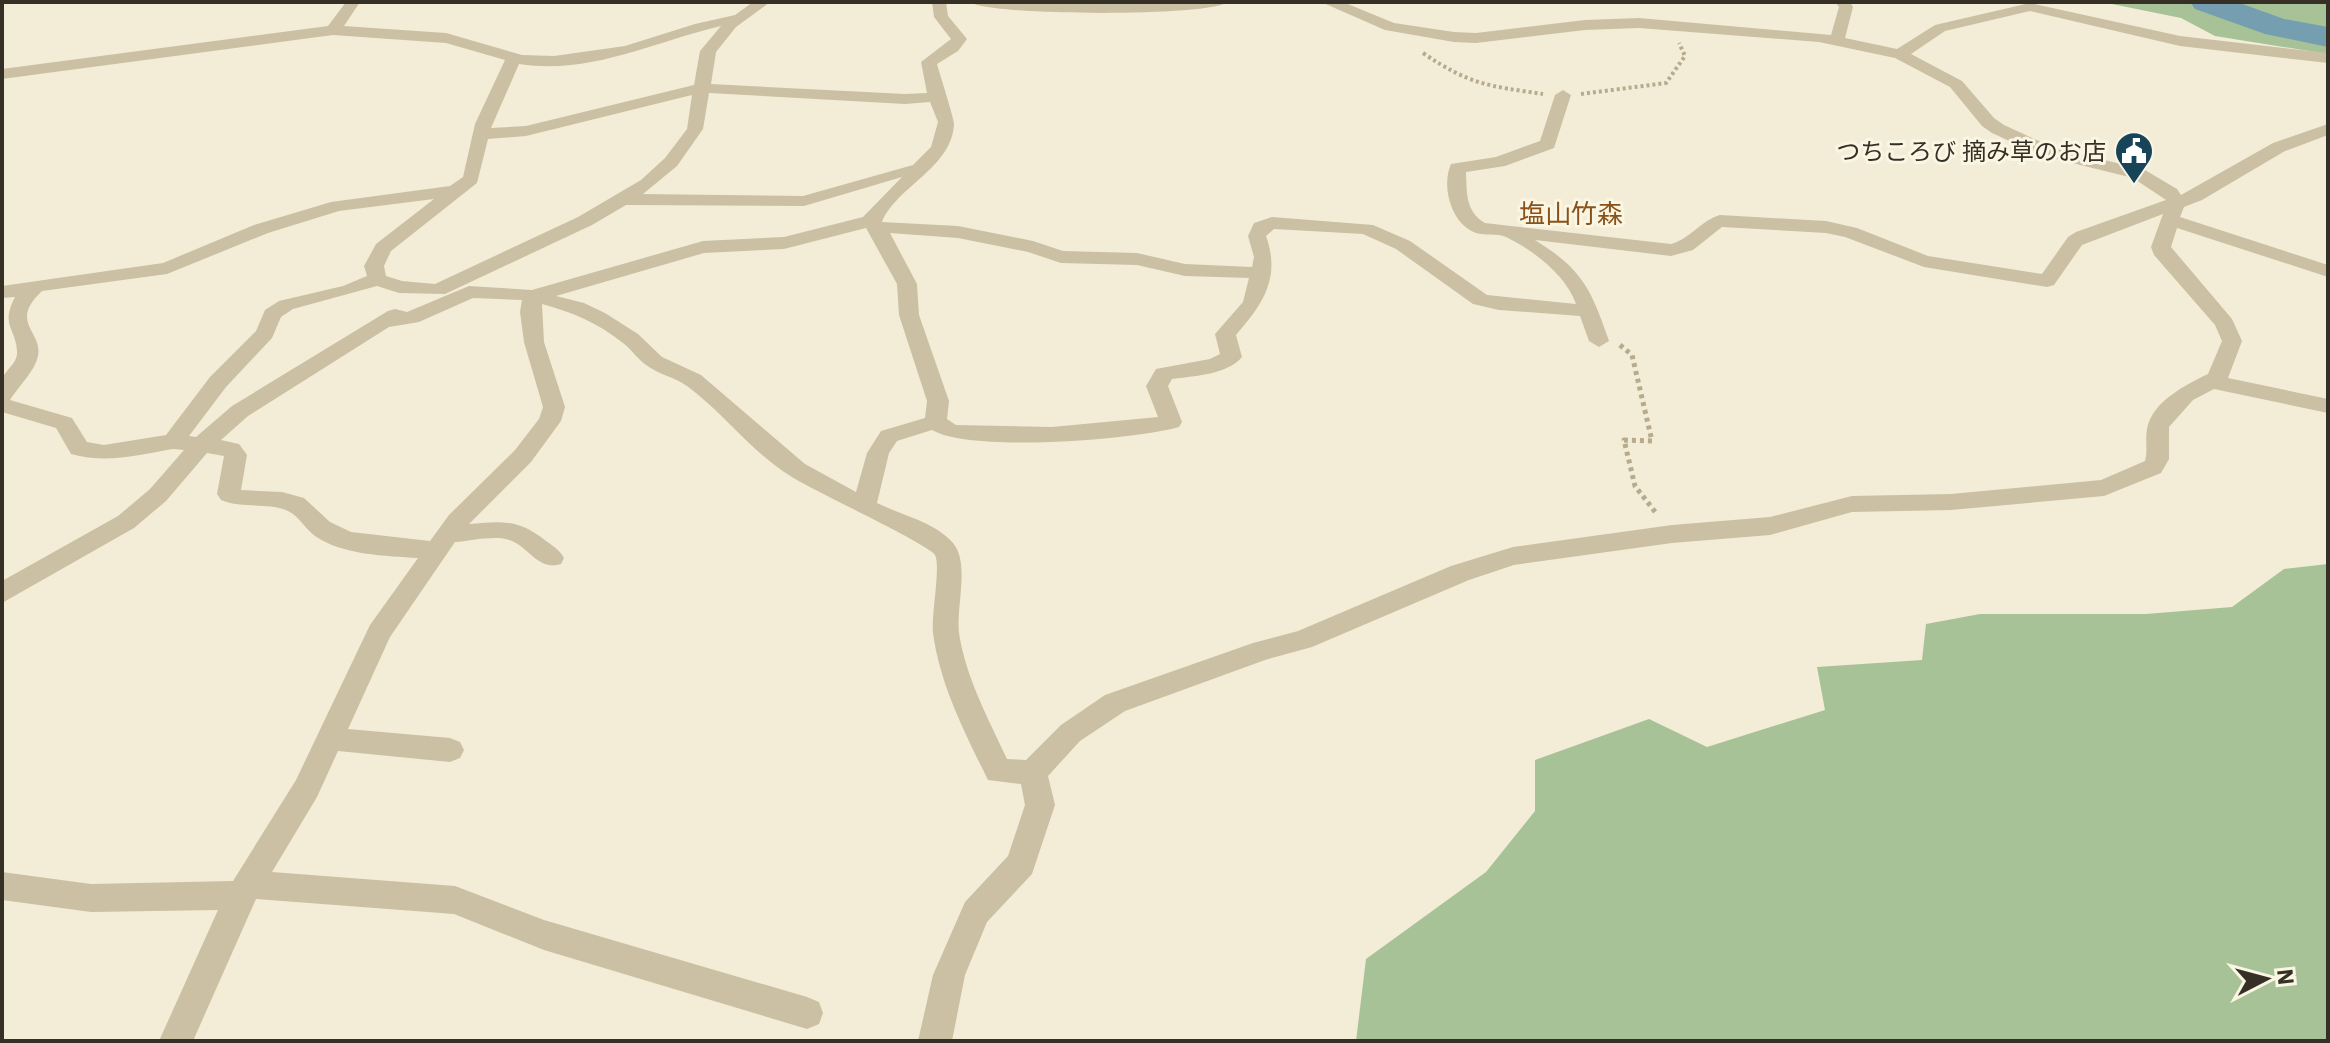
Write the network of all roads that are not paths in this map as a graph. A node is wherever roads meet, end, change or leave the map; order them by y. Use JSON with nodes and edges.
{"nodes":[{"id":1,"x":353,"y":2,"type":"edge"},
{"id":2,"x":763,"y":2,"type":"edge"},
{"id":3,"x":939,"y":2,"type":"edge"},
{"id":4,"x":977,"y":2,"type":"edge"},
{"id":5,"x":1221,"y":2,"type":"edge"},
{"id":6,"x":1328,"y":2,"type":"edge"},
{"id":7,"x":1842,"y":2,"type":"edge"},
{"id":8,"x":736,"y":19,"type":"junction"},
{"id":9,"x":333,"y":30,"type":"junction"},
{"id":10,"x":1837,"y":39,"type":"junction"},
{"id":11,"x":1900,"y":54,"type":"junction"},
{"id":12,"x":514,"y":58,"type":"junction"},
{"id":13,"x":2328,"y":58,"type":"edge"},
{"id":14,"x":2,"y":74,"type":"edge"},
{"id":15,"x":702,"y":88,"type":"junction"},
{"id":16,"x":1563,"y":95,"type":"road end"},
{"id":17,"x":936,"y":97,"type":"junction"},
{"id":18,"x":2328,"y":129,"type":"edge"},
{"id":19,"x":481,"y":134,"type":"junction"},
{"id":20,"x":920,"y":169,"type":"junction"},
{"id":21,"x":457,"y":191,"type":"junction"},
{"id":22,"x":623,"y":199,"type":"junction"},
{"id":23,"x":2172,"y":211,"type":"junction"},
{"id":24,"x":873,"y":224,"type":"junction"},
{"id":25,"x":1508,"y":232,"type":"junction"},
{"id":26,"x":2328,"y":271,"type":"edge"},
{"id":27,"x":1260,"y":273,"type":"junction"},
{"id":28,"x":377,"y":279,"type":"junction"},
{"id":29,"x":32,"y":289,"type":"junction"},
{"id":30,"x":438,"y":290,"type":"junction"},
{"id":31,"x":2,"y":292,"type":"edge"},
{"id":32,"x":533,"y":296,"type":"junction"},
{"id":33,"x":1589,"y":311,"type":"junction"},
{"id":34,"x":383,"y":322,"type":"junction"},
{"id":35,"x":1599,"y":341,"type":"road end"},
{"id":36,"x":2211,"y":381,"type":"junction"},
{"id":37,"x":2,"y":395,"type":"edge"},
{"id":38,"x":2,"y":405,"type":"edge"},
{"id":39,"x":2328,"y":406,"type":"edge"},
{"id":40,"x":935,"y":422,"type":"junction"},
{"id":41,"x":173,"y":441,"type":"junction"},
{"id":42,"x":201,"y":444,"type":"junction"},
{"id":43,"x":864,"y":506,"type":"junction"},
{"id":44,"x":442,"y":542,"type":"junction"},
{"id":45,"x":552,"y":558,"type":"dead end"},
{"id":46,"x":2,"y":593,"type":"edge"},
{"id":47,"x":329,"y":739,"type":"junction"},
{"id":48,"x":450,"y":750,"type":"dead end"},
{"id":49,"x":1033,"y":773,"type":"junction"},
{"id":50,"x":2,"y":886,"type":"edge"},
{"id":51,"x":245,"y":889,"type":"junction"},
{"id":52,"x":807,"y":1013,"type":"dead end"},
{"id":53,"x":176,"y":1041,"type":"edge"},
{"id":54,"x":935,"y":1041,"type":"edge"}],
"edges":[{"from":1,"to":9,"type":"street"},
{"from":2,"to":8,"type":"street"},
{"from":3,"to":17,"type":"street"},
{"from":4,"to":5,"type":"street"},
{"from":6,"to":10,"type":"street"},
{"from":7,"to":10,"type":"street"},
{"from":8,"to":12,"type":"street"},
{"from":8,"to":15,"type":"street"},
{"from":9,"to":12,"type":"street"},
{"from":9,"to":14,"type":"street"},
{"from":10,"to":11,"type":"street"},
{"from":11,"to":13,"type":"street"},
{"from":11,"to":23,"type":"street"},
{"from":12,"to":19,"type":"street"},
{"from":15,"to":17,"type":"street"},
{"from":15,"to":19,"type":"street"},
{"from":15,"to":22,"type":"street"},
{"from":16,"to":25,"type":"street"},
{"from":17,"to":20,"type":"street"},
{"from":18,"to":23,"type":"street"},
{"from":19,"to":21,"type":"street"},
{"from":20,"to":22,"type":"street"},
{"from":20,"to":24,"type":"street"},
{"from":21,"to":28,"type":"street"},
{"from":21,"to":29,"type":"street"},
{"from":22,"to":30,"type":"street"},
{"from":23,"to":25,"type":"street"},
{"from":23,"to":26,"type":"street"},
{"from":23,"to":36,"type":"street"},
{"from":24,"to":27,"type":"street"},
{"from":24,"to":32,"type":"street"},
{"from":24,"to":40,"type":"street"},
{"from":25,"to":33,"type":"street"},
{"from":27,"to":33,"type":"street"},
{"from":27,"to":40,"type":"street"},
{"from":28,"to":30,"type":"street"},
{"from":28,"to":41,"type":"street"},
{"from":29,"to":31,"type":"street"},
{"from":29,"to":37,"type":"street"},
{"from":30,"to":34,"type":"street"},
{"from":32,"to":34,"type":"street"},
{"from":32,"to":43,"type":"street"},
{"from":32,"to":44,"type":"street"},
{"from":33,"to":35,"type":"street"},
{"from":34,"to":42,"type":"street"},
{"from":36,"to":39,"type":"street"},
{"from":36,"to":49,"type":"street"},
{"from":38,"to":41,"type":"street"},
{"from":40,"to":43,"type":"street"},
{"from":41,"to":42,"type":"street"},
{"from":42,"to":44,"type":"street"},
{"from":42,"to":46,"type":"street"},
{"from":43,"to":49,"type":"street"},
{"from":44,"to":45,"type":"street"},
{"from":44,"to":47,"type":"street"},
{"from":47,"to":48,"type":"street"},
{"from":47,"to":51,"type":"street"},
{"from":49,"to":54,"type":"street"},
{"from":50,"to":51,"type":"street"},
{"from":51,"to":52,"type":"street"},
{"from":51,"to":53,"type":"street"}]}
